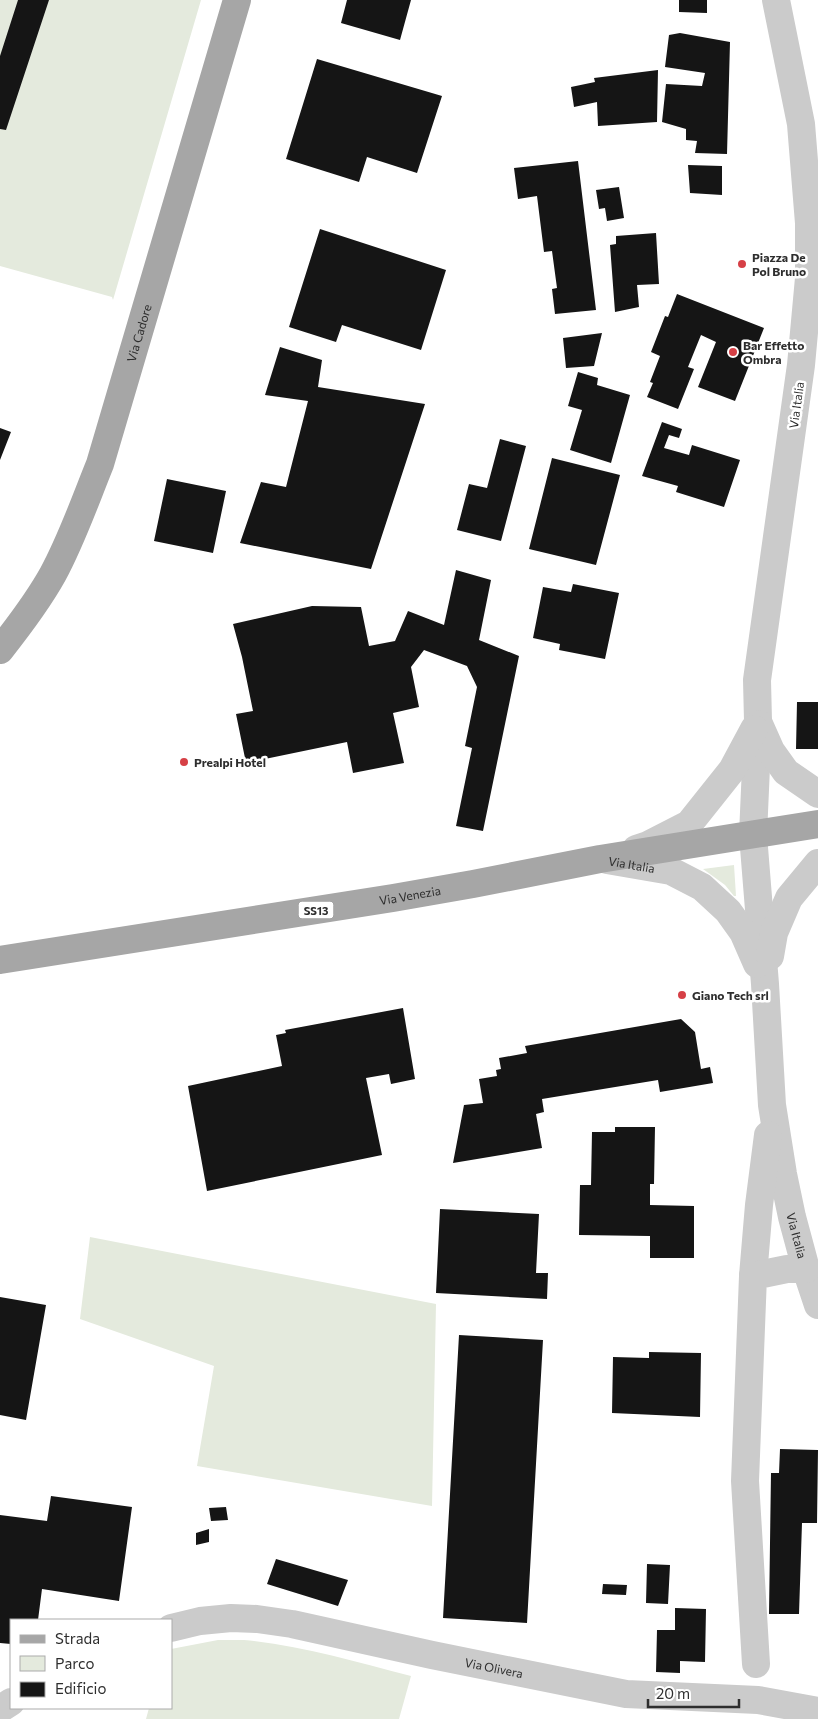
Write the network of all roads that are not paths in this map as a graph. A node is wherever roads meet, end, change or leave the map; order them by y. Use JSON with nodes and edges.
{"nodes":[{"id":1,"x":237,"y":0,"type":"edge"},
{"id":2,"x":776,"y":0,"type":"edge"},
{"id":3,"x":814,"y":277,"type":"edge"},
{"id":4,"x":0,"y":650,"type":"edge"},
{"id":5,"x":758,"y":721,"type":"junction"},
{"id":6,"x":818,"y":794,"type":"edge"},
{"id":7,"x":818,"y":824,"type":"edge"},
{"id":8,"x":753,"y":836,"type":"junction"},
{"id":9,"x":600,"y":859,"type":"junction"},
{"id":10,"x":818,"y":863,"type":"edge"},
{"id":11,"x":0,"y":949,"type":"edge"},
{"id":12,"x":30,"y":954,"type":"junction"},
{"id":13,"x":0,"y":960,"type":"edge"},
{"id":14,"x":765,"y":984,"type":"junction"},
{"id":15,"x":772,"y":1103,"type":"junction"},
{"id":16,"x":806,"y":1269,"type":"junction"},
{"id":17,"x":753,"y":1276,"type":"junction"},
{"id":18,"x":818,"y":1305,"type":"edge"},
{"id":19,"x":172,"y":1628,"type":"edge"},
{"id":20,"x":756,"y":1664,"type":"dead end"},
{"id":21,"x":818,"y":1711,"type":"edge"}],
"edges":[{"from":1,"to":4,"type":"main road","name":"Via Cadore"},
{"from":2,"to":3,"type":"street","name":"Via Italia"},
{"from":3,"to":5,"type":"street","name":"Via Italia"},
{"from":5,"to":6,"type":"street","name":"Via Italia"},
{"from":5,"to":8,"type":"street","name":"Via Italia"},
{"from":5,"to":9,"type":"street","name":"Via Italia"},
{"from":7,"to":8,"type":"main road","name":"Via Venezia","number":"SS13"},
{"from":8,"to":9,"type":"main road","name":"Via Venezia","number":"SS13"},
{"from":8,"to":14,"type":"street","name":"Via Italia"},
{"from":9,"to":12,"type":"main road","name":"Via Venezia","number":"SS13"},
{"from":9,"to":14,"type":"street","name":"Via Italia"},
{"from":10,"to":14,"type":"street","name":"Via Italia"},
{"from":11,"to":12,"type":"main road"},
{"from":12,"to":13,"type":"main road","name":"Via Venezia","number":"SS13"},
{"from":14,"to":15,"type":"street","name":"Via Italia"},
{"from":15,"to":16,"type":"street","name":"Via Italia"},
{"from":15,"to":17,"type":"street"},
{"from":16,"to":17,"type":"street"},
{"from":16,"to":18,"type":"street","name":"Via Italia"},
{"from":17,"to":20,"type":"street"},
{"from":19,"to":21,"type":"street","name":"Via Olivera"}]}
